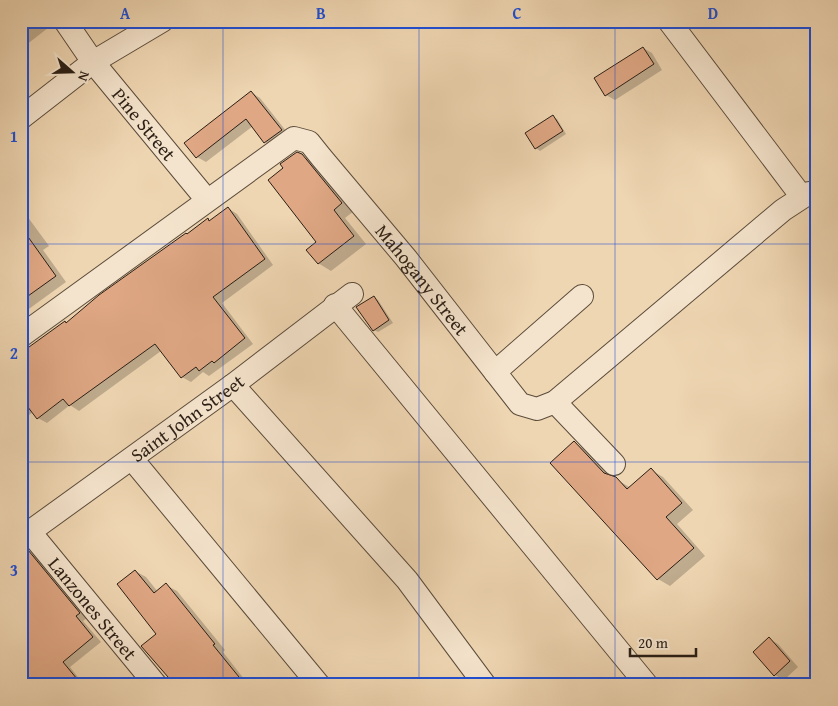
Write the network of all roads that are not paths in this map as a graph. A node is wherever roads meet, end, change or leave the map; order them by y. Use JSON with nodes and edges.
{"nodes":[{"id":1,"x":65,"y":21,"type":"edge"},
{"id":2,"x":162,"y":21,"type":"edge"},
{"id":3,"x":669,"y":21,"type":"edge"},
{"id":4,"x":93,"y":62,"type":"junction"},
{"id":5,"x":21,"y":118,"type":"edge"},
{"id":6,"x":809,"y":195,"type":"edge"},
{"id":7,"x":207,"y":200,"type":"junction"},
{"id":8,"x":582,"y":296,"type":"dead end"},
{"id":9,"x":21,"y":336,"type":"edge"},
{"id":10,"x":495,"y":372,"type":"junction"},
{"id":11,"x":233,"y":385,"type":"junction"},
{"id":12,"x":555,"y":402,"type":"junction"},
{"id":13,"x":132,"y":459,"type":"junction"},
{"id":14,"x":614,"y":464,"type":"dead end"},
{"id":15,"x":26,"y":535,"type":"edge"},
{"id":16,"x":156,"y":685,"type":"edge"},
{"id":17,"x":319,"y":685,"type":"edge"},
{"id":18,"x":484,"y":685,"type":"edge"},
{"id":19,"x":647,"y":685,"type":"edge"}],
"edges":[{"from":1,"to":4,"type":"street","name":"Pine Street"},
{"from":2,"to":4,"type":"street"},
{"from":3,"to":6,"type":"street"},
{"from":4,"to":5,"type":"street"},
{"from":4,"to":7,"type":"street","name":"Pine Street"},
{"from":6,"to":12,"type":"street","name":"Mahogany Street"},
{"from":7,"to":9,"type":"street","name":"Mahogany Street"},
{"from":7,"to":10,"type":"street","name":"Mahogany Street"},
{"from":8,"to":10,"type":"street"},
{"from":10,"to":12,"type":"street","name":"Mahogany Street"},
{"from":11,"to":13,"type":"street","name":"Saint John Street"},
{"from":11,"to":18,"type":"street"},
{"from":11,"to":19,"type":"street","name":"Saint John Street"},
{"from":12,"to":14,"type":"street"},
{"from":13,"to":15,"type":"street","name":"Saint John Street"},
{"from":13,"to":17,"type":"street"},
{"from":15,"to":16,"type":"street","name":"Lanzones Street"}]}
